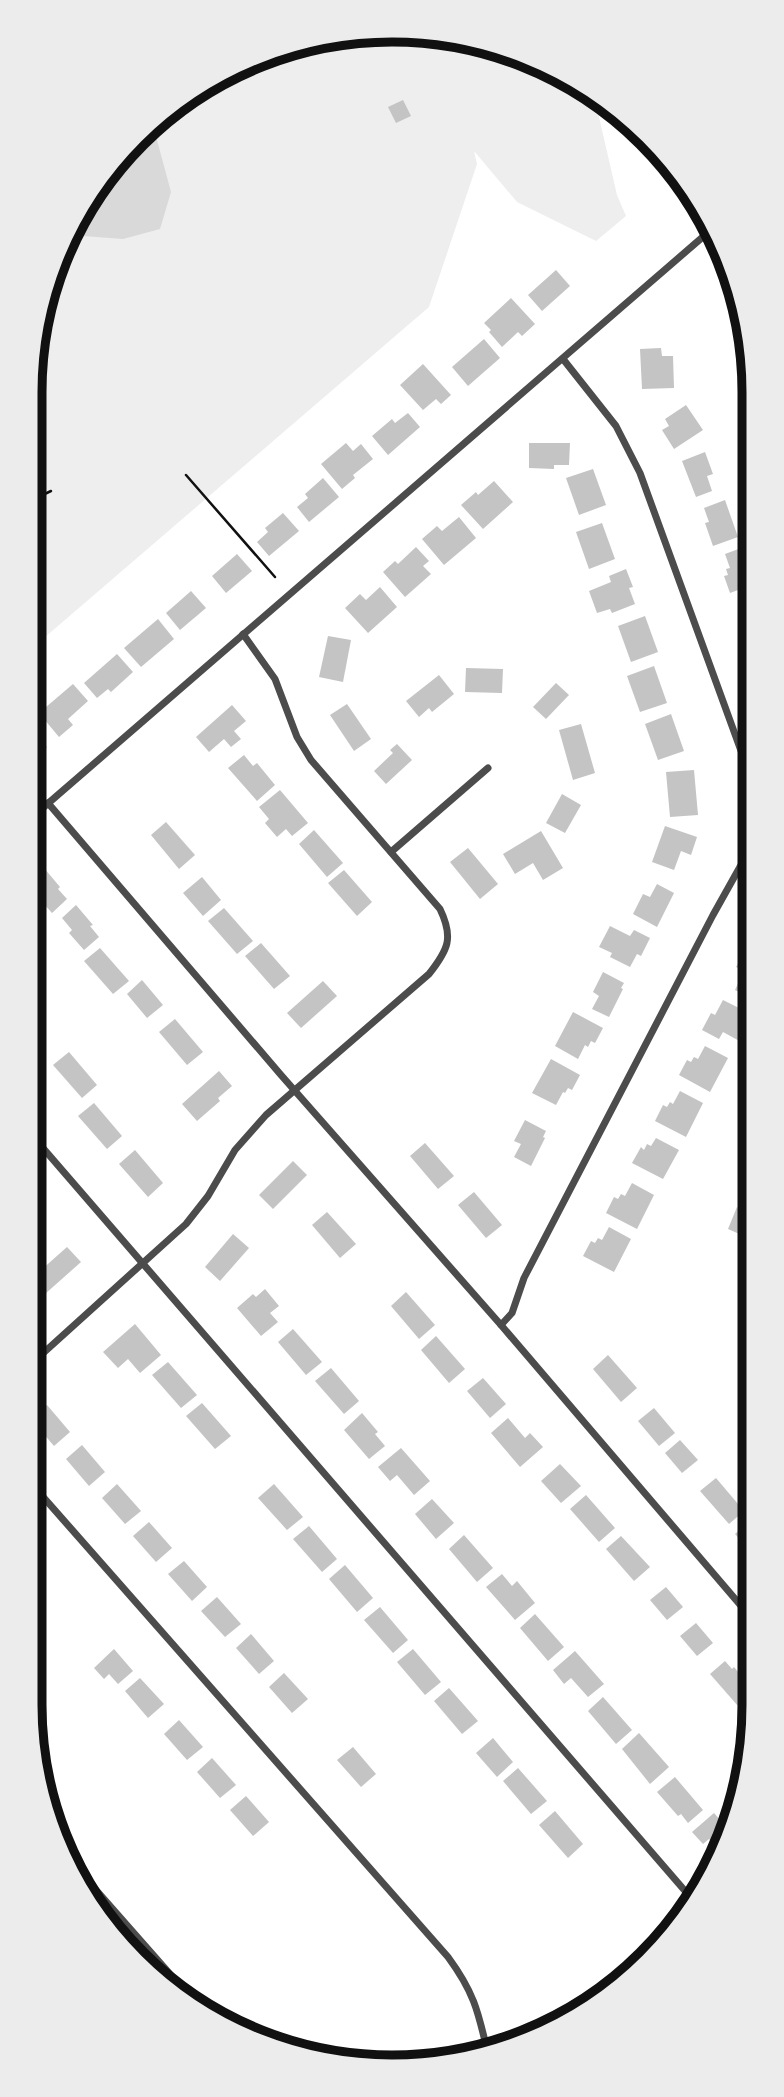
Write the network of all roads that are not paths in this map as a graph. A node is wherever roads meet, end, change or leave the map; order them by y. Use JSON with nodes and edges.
{"nodes":[{"id":1,"x":705,"y":235,"type":"edge"},
{"id":2,"x":563,"y":359,"type":"junction"},
{"id":3,"x":243,"y":634,"type":"junction"},
{"id":4,"x":742,"y":754,"type":"edge"},
{"id":5,"x":488,"y":768,"type":"dead end"},
{"id":6,"x":48,"y":803,"type":"junction"},
{"id":7,"x":42,"y":808,"type":"edge"},
{"id":8,"x":391,"y":852,"type":"junction"},
{"id":9,"x":742,"y":864,"type":"edge"},
{"id":10,"x":295,"y":1090,"type":"junction"},
{"id":11,"x":42,"y":1147,"type":"edge"},
{"id":12,"x":142,"y":1264,"type":"junction"},
{"id":13,"x":501,"y":1325,"type":"junction"},
{"id":14,"x":42,"y":1354,"type":"edge"},
{"id":15,"x":42,"y":1496,"type":"edge"},
{"id":16,"x":742,"y":1607,"type":"edge"},
{"id":17,"x":687,"y":1893,"type":"edge"},
{"id":18,"x":105,"y":1905,"type":"edge"},
{"id":19,"x":172,"y":1977,"type":"edge"},
{"id":20,"x":485,"y":2042,"type":"edge"}],
"edges":[{"from":1,"to":2,"type":"street"},
{"from":2,"to":3,"type":"street"},
{"from":2,"to":4,"type":"street"},
{"from":3,"to":6,"type":"street"},
{"from":3,"to":8,"type":"street"},
{"from":5,"to":8,"type":"street"},
{"from":6,"to":7,"type":"street"},
{"from":6,"to":10,"type":"street"},
{"from":8,"to":10,"type":"street"},
{"from":9,"to":13,"type":"street"},
{"from":10,"to":12,"type":"street"},
{"from":10,"to":13,"type":"street"},
{"from":11,"to":12,"type":"street"},
{"from":12,"to":14,"type":"street"},
{"from":12,"to":17,"type":"street"},
{"from":13,"to":16,"type":"street"},
{"from":15,"to":20,"type":"street"},
{"from":18,"to":19,"type":"street"}]}
